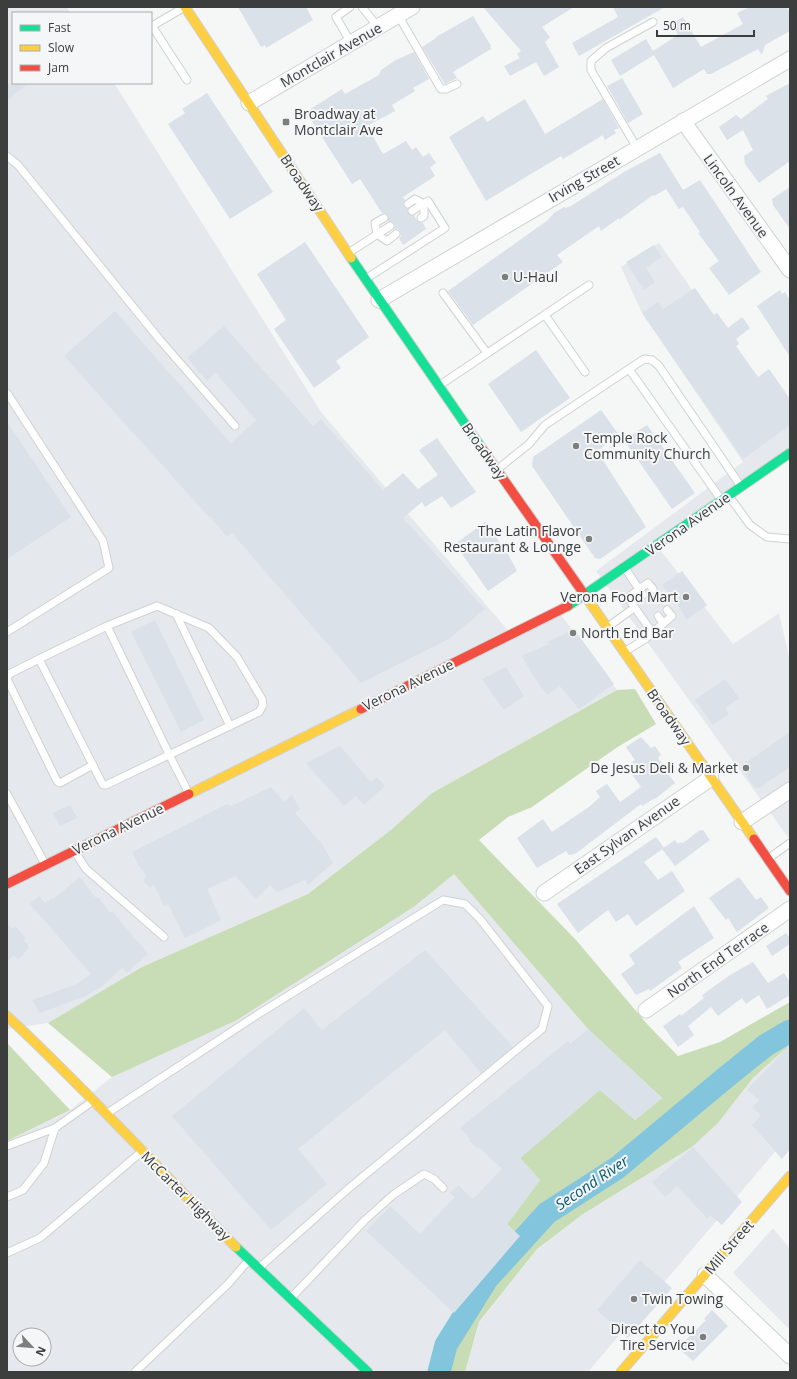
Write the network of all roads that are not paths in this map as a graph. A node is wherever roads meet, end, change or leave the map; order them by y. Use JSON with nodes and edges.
{"nodes":[{"id":1,"x":185,"y":7,"type":"edge"},
{"id":2,"x":350,"y":7,"type":"edge"},
{"id":3,"x":362,"y":7,"type":"edge"},
{"id":4,"x":412,"y":7,"type":"edge"},
{"id":5,"x":398,"y":15,"type":"junction"},
{"id":6,"x":653,"y":22,"type":"dead end"},
{"id":7,"x":378,"y":27,"type":"junction"},
{"id":8,"x":351,"y":43,"type":"junction"},
{"id":9,"x":790,"y":59,"type":"edge"},
{"id":10,"x":187,"y":80,"type":"dead end"},
{"id":11,"x":457,"y":84,"type":"dead end"},
{"id":12,"x":249,"y":103,"type":"junction"},
{"id":13,"x":683,"y":121,"type":"junction"},
{"id":14,"x":637,"y":148,"type":"junction"},
{"id":15,"x":7,"y":156,"type":"edge"},
{"id":16,"x":408,"y":204,"type":"dead end"},
{"id":17,"x":424,"y":204,"type":"junction"},
{"id":18,"x":412,"y":211,"type":"dead end"},
{"id":19,"x":384,"y":218,"type":"dead end"},
{"id":20,"x":421,"y":218,"type":"dead end"},
{"id":21,"x":390,"y":226,"type":"dead end"},
{"id":22,"x":377,"y":234,"type":"junction"},
{"id":23,"x":396,"y":234,"type":"dead end"},
{"id":24,"x":348,"y":253,"type":"junction"},
{"id":25,"x":788,"y":264,"type":"edge"},
{"id":26,"x":365,"y":279,"type":"junction"},
{"id":27,"x":589,"y":285,"type":"dead end"},
{"id":28,"x":443,"y":294,"type":"dead end"},
{"id":29,"x":379,"y":300,"type":"junction"},
{"id":30,"x":545,"y":314,"type":"junction"},
{"id":31,"x":488,"y":353,"type":"junction"},
{"id":32,"x":629,"y":369,"type":"junction"},
{"id":33,"x":585,"y":372,"type":"dead end"},
{"id":34,"x":438,"y":386,"type":"junction"},
{"id":35,"x":7,"y":393,"type":"edge"},
{"id":36,"x":235,"y":426,"type":"dead end"},
{"id":37,"x":790,"y":453,"type":"edge"},
{"id":38,"x":497,"y":469,"type":"junction"},
{"id":39,"x":742,"y":487,"type":"junction"},
{"id":40,"x":725,"y":498,"type":"junction"},
{"id":41,"x":790,"y":539,"type":"edge"},
{"id":42,"x":625,"y":568,"type":"junction"},
{"id":43,"x":653,"y":589,"type":"dead end"},
{"id":44,"x":641,"y":592,"type":"junction"},
{"id":45,"x":585,"y":596,"type":"junction"},
{"id":46,"x":634,"y":608,"type":"junction"},
{"id":47,"x":667,"y":610,"type":"dead end"},
{"id":48,"x":176,"y":614,"type":"junction"},
{"id":49,"x":658,"y":616,"type":"dead end"},
{"id":50,"x":663,"y":623,"type":"junction"},
{"id":51,"x":107,"y":626,"type":"junction"},
{"id":52,"x":607,"y":627,"type":"junction"},
{"id":53,"x":7,"y":632,"type":"edge"},
{"id":54,"x":652,"y":632,"type":"junction"},
{"id":55,"x":624,"y":652,"type":"junction"},
{"id":56,"x":39,"y":659,"type":"junction"},
{"id":57,"x":230,"y":726,"type":"junction"},
{"id":58,"x":169,"y":754,"type":"junction"},
{"id":59,"x":93,"y":765,"type":"junction"},
{"id":60,"x":711,"y":778,"type":"junction"},
{"id":61,"x":790,"y":790,"type":"edge"},
{"id":62,"x":7,"y":794,"type":"edge"},
{"id":63,"x":188,"y":794,"type":"junction"},
{"id":64,"x":742,"y":822,"type":"junction"},
{"id":65,"x":790,"y":843,"type":"edge"},
{"id":66,"x":74,"y":851,"type":"junction"},
{"id":67,"x":768,"y":858,"type":"junction"},
{"id":68,"x":45,"y":865,"type":"junction"},
{"id":69,"x":787,"y":880,"type":"edge"},
{"id":70,"x":7,"y":884,"type":"edge"},
{"id":71,"x":790,"y":891,"type":"edge"},
{"id":72,"x":544,"y":893,"type":"dead end"},
{"id":73,"x":790,"y":909,"type":"edge"},
{"id":74,"x":164,"y":937,"type":"dead end"},
{"id":75,"x":646,"y":1010,"type":"dead end"},
{"id":76,"x":7,"y":1016,"type":"edge"},
{"id":77,"x":94,"y":1100,"type":"junction"},
{"id":78,"x":107,"y":1113,"type":"junction"},
{"id":79,"x":55,"y":1128,"type":"junction"},
{"id":80,"x":7,"y":1146,"type":"edge"},
{"id":81,"x":142,"y":1152,"type":"junction"},
{"id":82,"x":790,"y":1176,"type":"edge"},
{"id":83,"x":443,"y":1188,"type":"dead end"},
{"id":84,"x":7,"y":1197,"type":"edge"},
{"id":85,"x":7,"y":1253,"type":"edge"},
{"id":86,"x":249,"y":1260,"type":"junction"},
{"id":87,"x":258,"y":1269,"type":"junction"},
{"id":88,"x":705,"y":1275,"type":"junction"},
{"id":89,"x":290,"y":1299,"type":"junction"},
{"id":90,"x":790,"y":1356,"type":"edge"},
{"id":91,"x":135,"y":1372,"type":"edge"},
{"id":92,"x":368,"y":1372,"type":"edge"},
{"id":93,"x":622,"y":1372,"type":"edge"}],
"edges":[{"from":1,"to":10,"type":"lane"},
{"from":1,"to":12,"type":"street","name":"Broadway"},
{"from":2,"to":8,"type":"lane"},
{"from":3,"to":7,"type":"lane"},
{"from":4,"to":5,"type":"street","name":"Montclair Avenue"},
{"from":5,"to":7,"type":"street","name":"Montclair Avenue"},
{"from":5,"to":11,"type":"lane"},
{"from":6,"to":14,"type":"lane"},
{"from":7,"to":8,"type":"street","name":"Montclair Avenue"},
{"from":8,"to":12,"type":"street","name":"Montclair Avenue"},
{"from":9,"to":13,"type":"street","name":"Irving Street"},
{"from":12,"to":24,"type":"street","name":"Broadway"},
{"from":13,"to":14,"type":"street","name":"Irving Street"},
{"from":13,"to":25,"type":"street","name":"Lincoln Avenue"},
{"from":14,"to":29,"type":"street","name":"Irving Street"},
{"from":15,"to":36,"type":"lane"},
{"from":16,"to":17,"type":"lane"},
{"from":17,"to":18,"type":"lane"},
{"from":17,"to":20,"type":"lane"},
{"from":17,"to":26,"type":"lane"},
{"from":19,"to":22,"type":"lane"},
{"from":21,"to":22,"type":"lane"},
{"from":22,"to":23,"type":"lane"},
{"from":22,"to":24,"type":"lane"},
{"from":24,"to":26,"type":"street","name":"Broadway"},
{"from":26,"to":29,"type":"street","name":"Broadway"},
{"from":27,"to":30,"type":"lane"},
{"from":28,"to":31,"type":"lane"},
{"from":29,"to":34,"type":"street","name":"Broadway"},
{"from":30,"to":31,"type":"lane"},
{"from":30,"to":33,"type":"lane"},
{"from":31,"to":34,"type":"lane"},
{"from":32,"to":38,"type":"lane"},
{"from":32,"to":39,"type":"lane"},
{"from":32,"to":40,"type":"lane"},
{"from":34,"to":38,"type":"street","name":"Broadway"},
{"from":35,"to":53,"type":"lane"},
{"from":37,"to":39,"type":"street","name":"Verona Avenue"},
{"from":38,"to":45,"type":"street","name":"Broadway"},
{"from":39,"to":40,"type":"street","name":"Verona Avenue"},
{"from":40,"to":41,"type":"lane"},
{"from":40,"to":42,"type":"street","name":"Verona Avenue"},
{"from":42,"to":44,"type":"lane"},
{"from":42,"to":45,"type":"street","name":"Verona Avenue"},
{"from":43,"to":44,"type":"lane"},
{"from":44,"to":46,"type":"lane"},
{"from":45,"to":52,"type":"street","name":"Broadway"},
{"from":45,"to":63,"type":"street","name":"Verona Avenue"},
{"from":46,"to":52,"type":"lane"},
{"from":46,"to":54,"type":"lane"},
{"from":47,"to":50,"type":"lane"},
{"from":48,"to":51,"type":"lane"},
{"from":48,"to":57,"type":"lane"},
{"from":48,"to":57,"type":"lane"},
{"from":49,"to":50,"type":"lane"},
{"from":50,"to":54,"type":"lane"},
{"from":51,"to":56,"type":"lane"},
{"from":51,"to":58,"type":"lane"},
{"from":52,"to":55,"type":"street","name":"Broadway"},
{"from":54,"to":55,"type":"lane"},
{"from":55,"to":60,"type":"street","name":"Broadway"},
{"from":56,"to":59,"type":"lane"},
{"from":56,"to":59,"type":"lane"},
{"from":57,"to":58,"type":"lane"},
{"from":58,"to":59,"type":"lane"},
{"from":58,"to":63,"type":"lane"},
{"from":60,"to":64,"type":"street","name":"Broadway"},
{"from":60,"to":72,"type":"street","name":"East Sylvan Avenue"},
{"from":61,"to":64,"type":"street"},
{"from":62,"to":68,"type":"lane"},
{"from":63,"to":66,"type":"street","name":"Verona Avenue"},
{"from":64,"to":67,"type":"street","name":"Broadway"},
{"from":65,"to":67,"type":"lane"},
{"from":66,"to":68,"type":"street","name":"Verona Avenue"},
{"from":66,"to":74,"type":"lane"},
{"from":67,"to":69,"type":"street","name":"Broadway"},
{"from":68,"to":70,"type":"street","name":"Verona Avenue"},
{"from":69,"to":71,"type":"street","name":"Broadway"},
{"from":73,"to":75,"type":"street","name":"North End Terrace"},
{"from":76,"to":77,"type":"street","name":"McCarter Highway"},
{"from":77,"to":78,"type":"street","name":"McCarter Highway"},
{"from":77,"to":79,"type":"lane"},
{"from":78,"to":81,"type":"street","name":"McCarter Highway"},
{"from":78,"to":87,"type":"lane"},
{"from":79,"to":80,"type":"lane"},
{"from":79,"to":84,"type":"lane"},
{"from":81,"to":85,"type":"lane"},
{"from":81,"to":86,"type":"street","name":"McCarter Highway"},
{"from":82,"to":88,"type":"street","name":"Mill Street"},
{"from":83,"to":89,"type":"lane"},
{"from":86,"to":87,"type":"street","name":"McCarter Highway"},
{"from":86,"to":91,"type":"lane"},
{"from":87,"to":89,"type":"street","name":"McCarter Highway"},
{"from":88,"to":90,"type":"street"},
{"from":88,"to":93,"type":"street","name":"Mill Street"},
{"from":89,"to":92,"type":"street","name":"McCarter Highway"}]}
